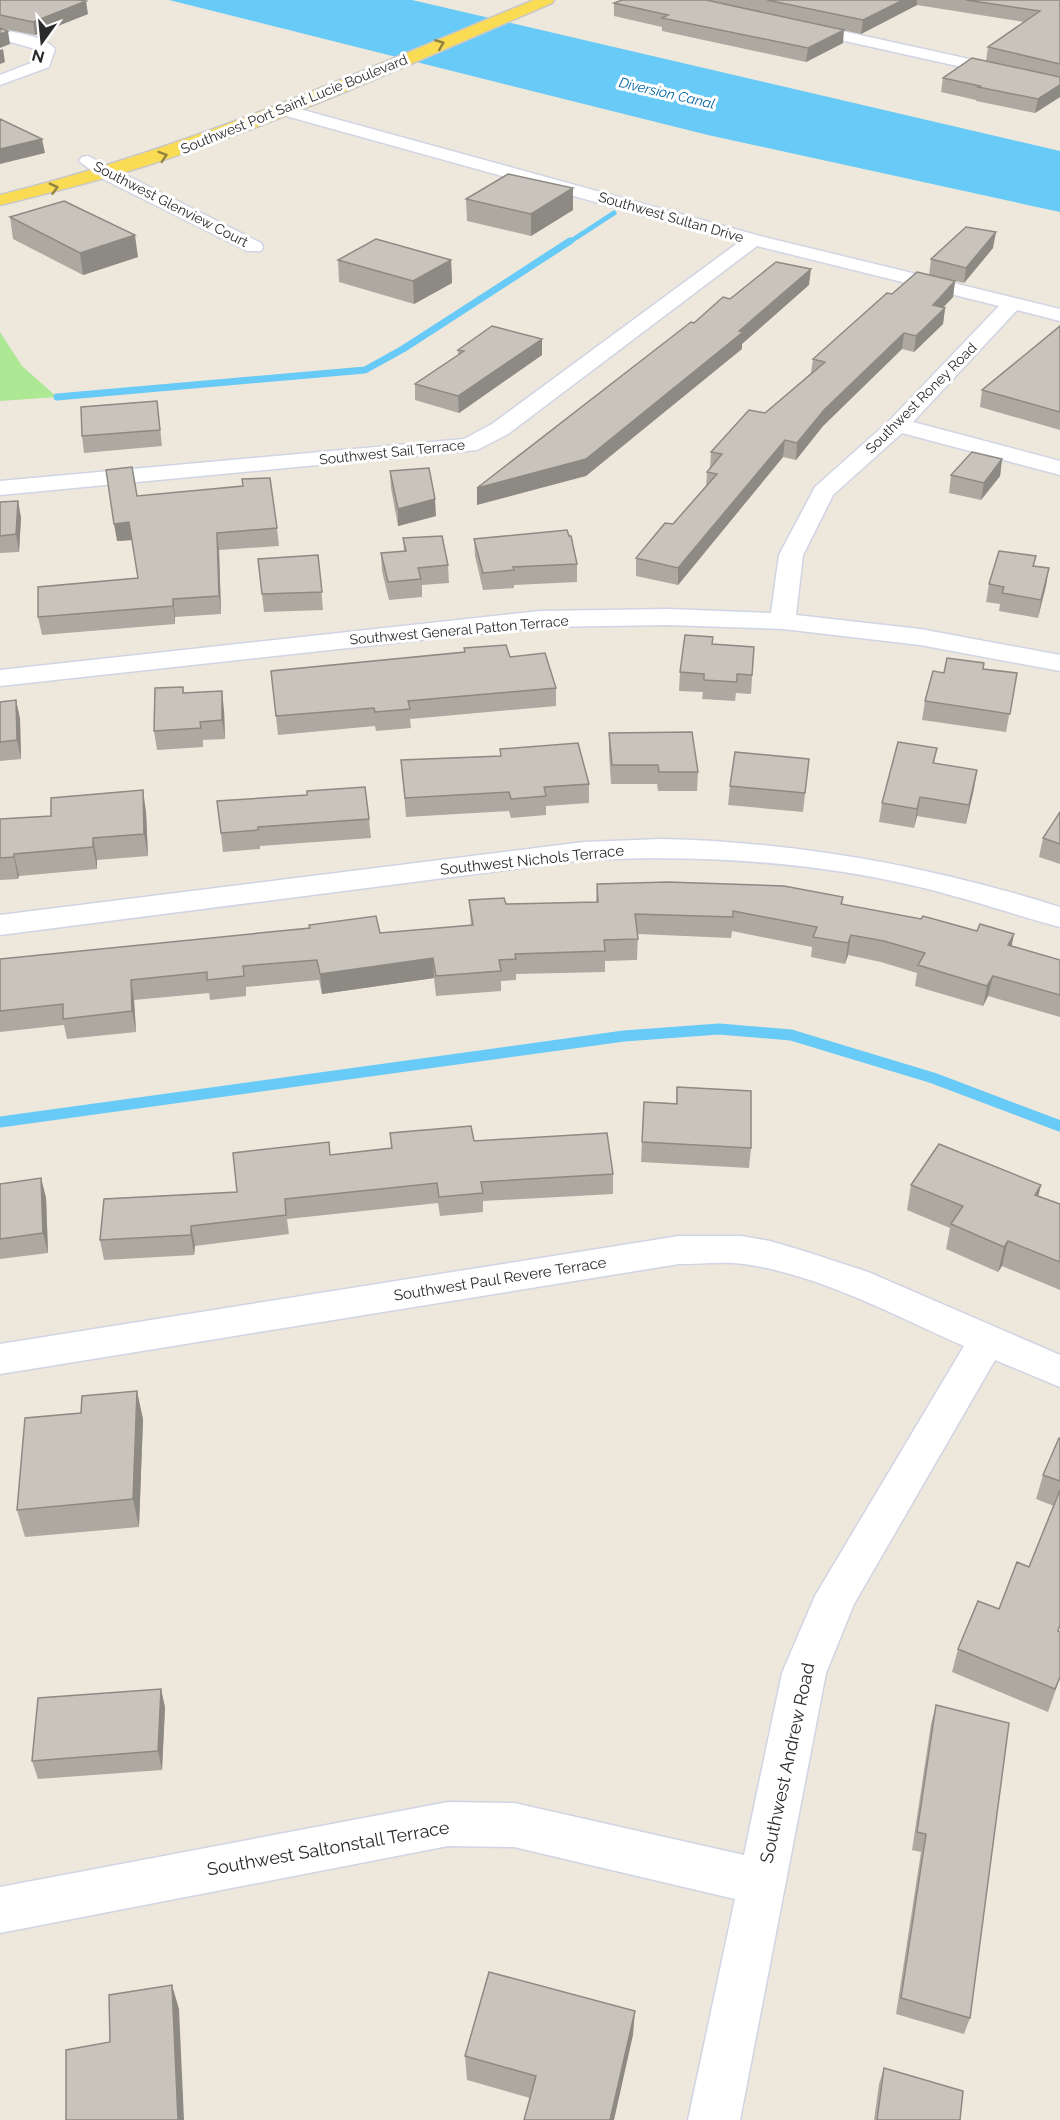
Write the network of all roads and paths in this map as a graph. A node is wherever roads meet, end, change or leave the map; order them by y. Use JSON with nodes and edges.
{"nodes":[{"id":1,"x":547,"y":0,"type":"edge"},
{"id":2,"x":784,"y":24,"type":"edge"},
{"id":3,"x":0,"y":34,"type":"edge"},
{"id":4,"x":0,"y":80,"type":"edge"},
{"id":5,"x":1060,"y":84,"type":"edge"},
{"id":6,"x":285,"y":110,"type":"junction"},
{"id":7,"x":120,"y":150,"type":"dead end"},
{"id":8,"x":88,"y":161,"type":"junction"},
{"id":9,"x":107,"y":174,"type":"junction"},
{"id":10,"x":0,"y":182,"type":"edge"},
{"id":11,"x":0,"y":201,"type":"edge"},
{"id":12,"x":754,"y":240,"type":"junction"},
{"id":13,"x":254,"y":247,"type":"dead end"},
{"id":14,"x":1012,"y":304,"type":"junction"},
{"id":15,"x":1060,"y":315,"type":"edge"},
{"id":16,"x":898,"y":425,"type":"junction"},
{"id":17,"x":1060,"y":468,"type":"edge"},
{"id":18,"x":0,"y":488,"type":"edge"},
{"id":19,"x":783,"y":621,"type":"junction"},
{"id":20,"x":1060,"y":663,"type":"edge"},
{"id":21,"x":0,"y":678,"type":"edge"},
{"id":22,"x":1060,"y":917,"type":"edge"},
{"id":23,"x":0,"y":925,"type":"edge"},
{"id":24,"x":987,"y":1340,"type":"junction"},
{"id":25,"x":0,"y":1359,"type":"edge"},
{"id":26,"x":1060,"y":1372,"type":"edge"},
{"id":27,"x":761,"y":1882,"type":"junction"},
{"id":28,"x":0,"y":1910,"type":"edge"},
{"id":29,"x":714,"y":2120,"type":"edge"}],
"edges":[{"from":6,"to":1,"type":"main road","name":"Southwest Port Saint Lucie Boulevard","one_way":true},
{"from":2,"to":5,"type":"street"},
{"from":3,"to":4,"type":"street"},
{"from":9,"to":6,"type":"main road","name":"Southwest Port Saint Lucie Boulevard","one_way":true},
{"from":6,"to":12,"type":"street","name":"Southwest Sultan Drive"},
{"from":7,"to":8,"type":"main road"},
{"from":8,"to":9,"type":"street","name":"Southwest Glenview Court"},
{"from":8,"to":10,"type":"main road"},
{"from":11,"to":9,"type":"main road","name":"Southwest Port Saint Lucie Boulevard","one_way":true},
{"from":9,"to":13,"type":"street","name":"Southwest Glenview Court"},
{"from":12,"to":14,"type":"street","name":"Southwest Sultan Drive"},
{"from":12,"to":18,"type":"street","name":"Southwest Sail Terrace"},
{"from":14,"to":15,"type":"street","name":"Southwest Sultan Drive"},
{"from":14,"to":16,"type":"street","name":"Southwest Roney Road"},
{"from":16,"to":17,"type":"street"},
{"from":16,"to":19,"type":"street","name":"Southwest Roney Road"},
{"from":19,"to":20,"type":"street","name":"Southwest General Patton Terrace"},
{"from":19,"to":21,"type":"street","name":"Southwest General Patton Terrace"},
{"from":22,"to":23,"type":"street","name":"Southwest Nichols Terrace"},
{"from":24,"to":25,"type":"street","name":"Southwest Paul Revere Terrace"},
{"from":24,"to":26,"type":"street","name":"Southwest Paul Revere Terrace"},
{"from":24,"to":27,"type":"street","name":"Southwest Andrew Road"},
{"from":27,"to":28,"type":"street","name":"Southwest Saltonstall Terrace"},
{"from":27,"to":29,"type":"street","name":"Southwest Andrew Road"}]}
